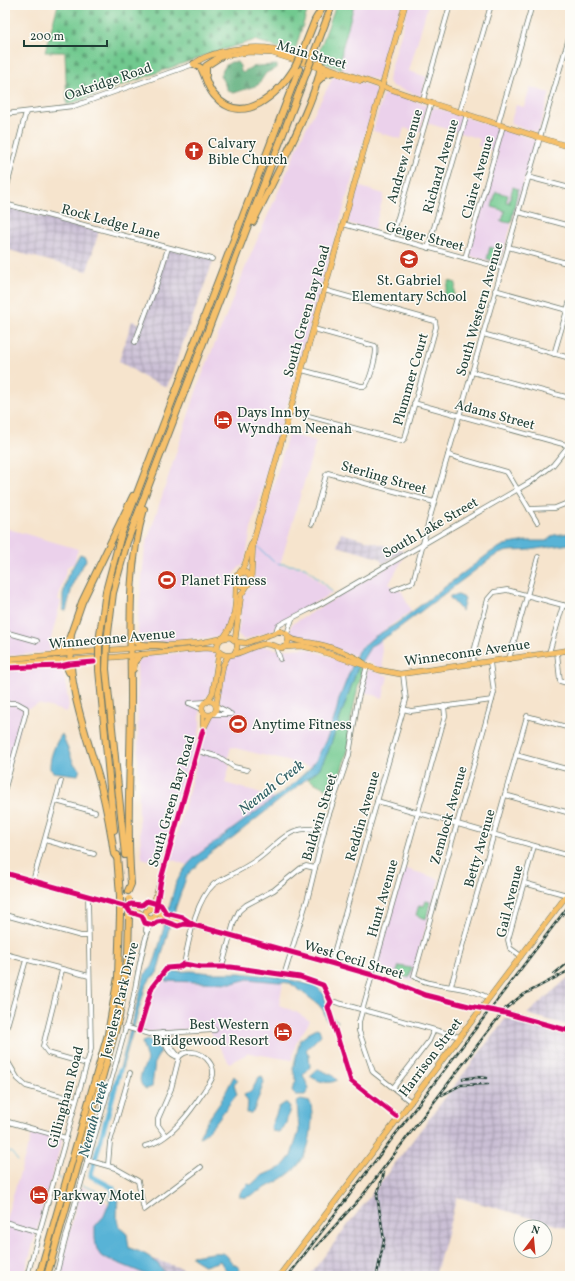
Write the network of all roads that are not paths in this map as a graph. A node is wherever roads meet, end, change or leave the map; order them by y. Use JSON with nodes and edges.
{"nodes":[{"id":1,"x":324,"y":5,"type":"edge"},
{"id":2,"x":332,"y":5,"type":"edge"},
{"id":3,"x":405,"y":5,"type":"edge"},
{"id":4,"x":450,"y":5,"type":"edge"},
{"id":5,"x":490,"y":5,"type":"edge"},
{"id":6,"x":532,"y":5,"type":"edge"},
{"id":7,"x":570,"y":34,"type":"edge"},
{"id":8,"x":220,"y":57,"type":"junction"},
{"id":9,"x":194,"y":64,"type":"junction"},
{"id":10,"x":320,"y":66,"type":"junction"},
{"id":11,"x":297,"y":68,"type":"junction"},
{"id":12,"x":333,"y":72,"type":"junction"},
{"id":13,"x":369,"y":82,"type":"junction"},
{"id":14,"x":382,"y":86,"type":"junction"},
{"id":15,"x":210,"y":88,"type":"junction"},
{"id":16,"x":423,"y":100,"type":"junction"},
{"id":17,"x":431,"y":103,"type":"junction"},
{"id":18,"x":307,"y":109,"type":"junction"},
{"id":19,"x":26,"y":112,"type":"junction"},
{"id":20,"x":460,"y":112,"type":"junction"},
{"id":21,"x":5,"y":114,"type":"edge"},
{"id":22,"x":467,"y":114,"type":"junction"},
{"id":23,"x":498,"y":124,"type":"junction"},
{"id":24,"x":503,"y":126,"type":"junction"},
{"id":25,"x":540,"y":138,"type":"junction"},
{"id":26,"x":570,"y":147,"type":"edge"},
{"id":27,"x":528,"y":177,"type":"junction"},
{"id":28,"x":570,"y":188,"type":"edge"},
{"id":29,"x":5,"y":194,"type":"edge"},
{"id":30,"x":5,"y":204,"type":"edge"},
{"id":31,"x":518,"y":212,"type":"junction"},
{"id":32,"x":343,"y":224,"type":"junction"},
{"id":33,"x":570,"y":226,"type":"edge"},
{"id":34,"x":247,"y":230,"type":"junction"},
{"id":35,"x":392,"y":238,"type":"junction"},
{"id":36,"x":508,"y":247,"type":"junction"},
{"id":37,"x":168,"y":248,"type":"junction"},
{"id":38,"x":428,"y":248,"type":"junction"},
{"id":39,"x":465,"y":258,"type":"junction"},
{"id":40,"x":212,"y":259,"type":"dead end"},
{"id":41,"x":570,"y":264,"type":"edge"},
{"id":42,"x":502,"y":268,"type":"junction"},
{"id":43,"x":324,"y":290,"type":"junction"},
{"id":44,"x":495,"y":290,"type":"junction"},
{"id":45,"x":570,"y":300,"type":"edge"},
{"id":46,"x":567,"y":310,"type":"junction"},
{"id":47,"x":314,"y":328,"type":"junction"},
{"id":48,"x":483,"y":334,"type":"junction"},
{"id":49,"x":135,"y":342,"type":"dead end"},
{"id":50,"x":554,"y":354,"type":"junction"},
{"id":51,"x":570,"y":358,"type":"edge"},
{"id":52,"x":302,"y":370,"type":"junction"},
{"id":53,"x":472,"y":372,"type":"junction"},
{"id":54,"x":570,"y":398,"type":"edge"},
{"id":55,"x":414,"y":403,"type":"junction"},
{"id":56,"x":290,"y":411,"type":"junction"},
{"id":57,"x":459,"y":415,"type":"junction"},
{"id":58,"x":570,"y":445,"type":"edge"},
{"id":59,"x":448,"y":455,"type":"junction"},
{"id":60,"x":140,"y":487,"type":"junction"},
{"id":61,"x":518,"y":489,"type":"junction"},
{"id":62,"x":144,"y":502,"type":"junction"},
{"id":63,"x":434,"y":502,"type":"junction"},
{"id":64,"x":570,"y":502,"type":"edge"},
{"id":65,"x":529,"y":509,"type":"junction"},
{"id":66,"x":537,"y":522,"type":"dead end"},
{"id":67,"x":312,"y":524,"type":"dead end"},
{"id":68,"x":253,"y":542,"type":"junction"},
{"id":69,"x":423,"y":544,"type":"junction"},
{"id":70,"x":538,"y":557,"type":"dead end"},
{"id":71,"x":240,"y":572,"type":"junction"},
{"id":72,"x":251,"y":577,"type":"junction"},
{"id":73,"x":236,"y":581,"type":"junction"},
{"id":74,"x":246,"y":586,"type":"junction"},
{"id":75,"x":394,"y":590,"type":"dead end"},
{"id":76,"x":527,"y":596,"type":"junction"},
{"id":77,"x":563,"y":605,"type":"junction"},
{"id":78,"x":570,"y":607,"type":"edge"},
{"id":79,"x":292,"y":619,"type":"junction"},
{"id":80,"x":286,"y":620,"type":"junction"},
{"id":81,"x":131,"y":624,"type":"junction"},
{"id":82,"x":5,"y":632,"type":"edge"},
{"id":83,"x":276,"y":632,"type":"junction"},
{"id":84,"x":71,"y":634,"type":"junction"},
{"id":85,"x":287,"y":634,"type":"junction"},
{"id":86,"x":223,"y":638,"type":"junction"},
{"id":87,"x":37,"y":641,"type":"dead end"},
{"id":88,"x":236,"y":641,"type":"junction"},
{"id":89,"x":165,"y":646,"type":"junction"},
{"id":90,"x":275,"y":646,"type":"junction"},
{"id":91,"x":284,"y":647,"type":"junction"},
{"id":92,"x":130,"y":648,"type":"junction"},
{"id":93,"x":570,"y":650,"type":"edge"},
{"id":94,"x":218,"y":651,"type":"junction"},
{"id":95,"x":557,"y":652,"type":"junction"},
{"id":96,"x":71,"y":653,"type":"junction"},
{"id":97,"x":549,"y":653,"type":"junction"},
{"id":98,"x":58,"y":654,"type":"junction"},
{"id":99,"x":140,"y":655,"type":"junction"},
{"id":100,"x":231,"y":655,"type":"junction"},
{"id":101,"x":130,"y":656,"type":"junction"},
{"id":102,"x":5,"y":659,"type":"edge"},
{"id":103,"x":510,"y":659,"type":"junction"},
{"id":104,"x":71,"y":660,"type":"junction"},
{"id":105,"x":354,"y":660,"type":"junction"},
{"id":106,"x":55,"y":661,"type":"junction"},
{"id":107,"x":490,"y":662,"type":"junction"},
{"id":108,"x":5,"y":664,"type":"edge"},
{"id":109,"x":474,"y":664,"type":"junction"},
{"id":110,"x":368,"y":666,"type":"junction"},
{"id":111,"x":403,"y":674,"type":"junction"},
{"id":112,"x":71,"y":676,"type":"junction"},
{"id":113,"x":570,"y":684,"type":"edge"},
{"id":114,"x":131,"y":694,"type":"junction"},
{"id":115,"x":492,"y":700,"type":"junction"},
{"id":116,"x":206,"y":702,"type":"junction"},
{"id":117,"x":5,"y":703,"type":"edge"},
{"id":118,"x":216,"y":706,"type":"junction"},
{"id":119,"x":444,"y":706,"type":"junction"},
{"id":120,"x":403,"y":709,"type":"junction"},
{"id":121,"x":202,"y":710,"type":"junction"},
{"id":122,"x":212,"y":715,"type":"junction"},
{"id":123,"x":570,"y":728,"type":"edge"},
{"id":124,"x":203,"y":730,"type":"junction"},
{"id":125,"x":198,"y":751,"type":"junction"},
{"id":126,"x":516,"y":755,"type":"junction"},
{"id":127,"x":247,"y":770,"type":"dead end"},
{"id":128,"x":570,"y":770,"type":"edge"},
{"id":129,"x":61,"y":781,"type":"dead end"},
{"id":130,"x":5,"y":786,"type":"edge"},
{"id":131,"x":505,"y":795,"type":"junction"},
{"id":132,"x":56,"y":801,"type":"junction"},
{"id":133,"x":377,"y":801,"type":"junction"},
{"id":134,"x":95,"y":812,"type":"dead end"},
{"id":135,"x":417,"y":813,"type":"junction"},
{"id":136,"x":570,"y":813,"type":"edge"},
{"id":137,"x":457,"y":824,"type":"junction"},
{"id":138,"x":324,"y":831,"type":"junction"},
{"id":139,"x":494,"y":835,"type":"junction"},
{"id":140,"x":45,"y":840,"type":"junction"},
{"id":141,"x":534,"y":846,"type":"junction"},
{"id":142,"x":94,"y":854,"type":"dead end"},
{"id":143,"x":570,"y":856,"type":"edge"},
{"id":144,"x":117,"y":858,"type":"junction"},
{"id":145,"x":315,"y":868,"type":"junction"},
{"id":146,"x":5,"y":873,"type":"edge"},
{"id":147,"x":160,"y":880,"type":"junction"},
{"id":148,"x":33,"y":881,"type":"junction"},
{"id":149,"x":524,"y":883,"type":"junction"},
{"id":150,"x":128,"y":891,"type":"junction"},
{"id":151,"x":568,"y":893,"type":"edge"},
{"id":152,"x":88,"y":896,"type":"junction"},
{"id":153,"x":134,"y":909,"type":"junction"},
{"id":154,"x":146,"y":909,"type":"junction"},
{"id":155,"x":156,"y":909,"type":"junction"},
{"id":156,"x":5,"y":914,"type":"edge"},
{"id":157,"x":146,"y":917,"type":"junction"},
{"id":158,"x":167,"y":918,"type":"junction"},
{"id":159,"x":154,"y":919,"type":"junction"},
{"id":160,"x":194,"y":925,"type":"junction"},
{"id":161,"x":230,"y":935,"type":"junction"},
{"id":162,"x":88,"y":936,"type":"junction"},
{"id":163,"x":146,"y":938,"type":"junction"},
{"id":164,"x":291,"y":952,"type":"junction"},
{"id":165,"x":5,"y":954,"type":"edge"},
{"id":166,"x":520,"y":956,"type":"junction"},
{"id":167,"x":26,"y":960,"type":"junction"},
{"id":168,"x":331,"y":963,"type":"junction"},
{"id":169,"x":184,"y":964,"type":"dead end"},
{"id":170,"x":223,"y":964,"type":"dead end"},
{"id":171,"x":62,"y":970,"type":"junction"},
{"id":172,"x":285,"y":972,"type":"dead end"},
{"id":173,"x":371,"y":975,"type":"junction"},
{"id":174,"x":89,"y":976,"type":"junction"},
{"id":175,"x":450,"y":986,"type":"junction"},
{"id":176,"x":488,"y":998,"type":"junction"},
{"id":177,"x":335,"y":1002,"type":"dead end"},
{"id":178,"x":362,"y":1010,"type":"junction"},
{"id":179,"x":127,"y":1027,"type":"junction"},
{"id":180,"x":214,"y":1030,"type":"dead end"},
{"id":181,"x":434,"y":1030,"type":"junction"},
{"id":182,"x":570,"y":1031,"type":"edge"},
{"id":183,"x":5,"y":1034,"type":"edge"},
{"id":184,"x":162,"y":1035,"type":"junction"},
{"id":185,"x":460,"y":1037,"type":"junction"},
{"id":186,"x":5,"y":1057,"type":"edge"},
{"id":187,"x":179,"y":1057,"type":"junction"},
{"id":188,"x":87,"y":1064,"type":"junction"},
{"id":189,"x":130,"y":1073,"type":"dead end"},
{"id":190,"x":393,"y":1088,"type":"junction"},
{"id":191,"x":76,"y":1100,"type":"junction"},
{"id":192,"x":411,"y":1102,"type":"junction"},
{"id":193,"x":5,"y":1120,"type":"edge"},
{"id":194,"x":165,"y":1135,"type":"junction"},
{"id":195,"x":66,"y":1138,"type":"junction"},
{"id":196,"x":145,"y":1146,"type":"dead end"},
{"id":197,"x":89,"y":1160,"type":"junction"},
{"id":198,"x":108,"y":1165,"type":"junction"},
{"id":199,"x":201,"y":1167,"type":"dead end"},
{"id":200,"x":5,"y":1222,"type":"edge"},
{"id":201,"x":39,"y":1232,"type":"junction"},
{"id":202,"x":570,"y":1264,"type":"edge"},
{"id":203,"x":27,"y":1276,"type":"edge"},
{"id":204,"x":39,"y":1276,"type":"edge"},
{"id":205,"x":47,"y":1276,"type":"edge"},
{"id":206,"x":56,"y":1276,"type":"edge"},
{"id":207,"x":279,"y":1276,"type":"edge"},
{"id":208,"x":567,"y":1276,"type":"edge"}],
"edges":[{"from":1,"to":11,"type":"highway"},
{"from":2,"to":34,"type":"highway","bridge":true},
{"from":3,"to":14,"type":"main road","name":"South Green Bay Road"},
{"from":4,"to":16,"type":"street"},
{"from":5,"to":20,"type":"street"},
{"from":6,"to":23,"type":"street"},
{"from":7,"to":25,"type":"street","name":"South Western Avenue"},
{"from":8,"to":9,"type":"main road","name":"Main Street"},
{"from":8,"to":10,"type":"main road","name":"Main Street"},
{"from":8,"to":15,"type":"highway"},
{"from":9,"to":10,"type":"main road","name":"Main Street"},
{"from":9,"to":15,"type":"highway"},
{"from":9,"to":19,"type":"street","name":"Oakridge Road"},
{"from":10,"to":12,"type":"main road","name":"Main Street"},
{"from":10,"to":13,"type":"main road","name":"Main Street"},
{"from":10,"to":18,"type":"highway"},
{"from":11,"to":15,"type":"highway"},
{"from":11,"to":60,"type":"highway"},
{"from":12,"to":13,"type":"main road","name":"Main Street"},
{"from":12,"to":18,"type":"highway"},
{"from":13,"to":14,"type":"main road","name":"Main Street"},
{"from":14,"to":16,"type":"main road","name":"Main Street"},
{"from":14,"to":32,"type":"main road","name":"South Green Bay Road"},
{"from":16,"to":17,"type":"main road","name":"Main Street"},
{"from":17,"to":20,"type":"main road","name":"Main Street"},
{"from":17,"to":35,"type":"street","name":"Andrew Avenue"},
{"from":18,"to":34,"type":"highway"},
{"from":19,"to":21,"type":"street","name":"Oakridge Road"},
{"from":19,"to":29,"type":"street"},
{"from":20,"to":22,"type":"main road","name":"Main Street"},
{"from":22,"to":23,"type":"main road","name":"Main Street"},
{"from":22,"to":38,"type":"street","name":"Richard Avenue"},
{"from":23,"to":24,"type":"main road","name":"Main Street"},
{"from":24,"to":25,"type":"main road","name":"Main Street"},
{"from":24,"to":39,"type":"street","name":"Claire Avenue"},
{"from":25,"to":26,"type":"main road","name":"Main Street"},
{"from":25,"to":27,"type":"street","name":"South Western Avenue"},
{"from":27,"to":28,"type":"street"},
{"from":27,"to":31,"type":"street","name":"South Western Avenue"},
{"from":30,"to":37,"type":"street","name":"Rock Ledge Lane"},
{"from":31,"to":33,"type":"street"},
{"from":31,"to":36,"type":"street","name":"South Western Avenue"},
{"from":32,"to":35,"type":"street","name":"Geiger Street"},
{"from":32,"to":43,"type":"main road","name":"South Green Bay Road"},
{"from":34,"to":62,"type":"highway"},
{"from":35,"to":38,"type":"street","name":"Geiger Street"},
{"from":36,"to":41,"type":"street"},
{"from":36,"to":42,"type":"street","name":"South Western Avenue"},
{"from":37,"to":40,"type":"street","name":"Rock Ledge Lane"},
{"from":37,"to":49,"type":"street"},
{"from":38,"to":39,"type":"street","name":"Geiger Street"},
{"from":39,"to":42,"type":"street","name":"Geiger Street"},
{"from":42,"to":44,"type":"street","name":"South Western Avenue"},
{"from":43,"to":47,"type":"main road","name":"South Green Bay Road"},
{"from":43,"to":55,"type":"street","name":"Plummer Court"},
{"from":44,"to":46,"type":"street"},
{"from":44,"to":48,"type":"street","name":"South Western Avenue"},
{"from":45,"to":46,"type":"street"},
{"from":46,"to":50,"type":"street"},
{"from":47,"to":52,"type":"main road","name":"South Green Bay Road"},
{"from":47,"to":52,"type":"street"},
{"from":48,"to":50,"type":"street"},
{"from":48,"to":53,"type":"street","name":"South Western Avenue"},
{"from":50,"to":51,"type":"street"},
{"from":52,"to":56,"type":"main road","name":"South Green Bay Road"},
{"from":53,"to":54,"type":"street"},
{"from":53,"to":57,"type":"street","name":"South Western Avenue"},
{"from":55,"to":56,"type":"street","name":"Plummer Court"},
{"from":55,"to":57,"type":"street","name":"Adams Street"},
{"from":56,"to":68,"type":"main road","name":"South Green Bay Road"},
{"from":57,"to":58,"type":"street","name":"Adams Street"},
{"from":57,"to":59,"type":"street","name":"South Western Avenue"},
{"from":58,"to":61,"type":"street","name":"South Lake Street"},
{"from":59,"to":61,"type":"street"},
{"from":59,"to":63,"type":"street","name":"South Western Avenue"},
{"from":60,"to":84,"type":"highway"},
{"from":60,"to":144,"type":"highway","bridge":true},
{"from":61,"to":65,"type":"street"},
{"from":61,"to":69,"type":"street","name":"South Lake Street"},
{"from":62,"to":81,"type":"highway"},
{"from":62,"to":150,"type":"highway","bridge":true},
{"from":63,"to":67,"type":"street","name":"Sterling Street"},
{"from":63,"to":69,"type":"street","name":"South Western Avenue"},
{"from":64,"to":65,"type":"street"},
{"from":65,"to":66,"type":"street"},
{"from":68,"to":71,"type":"main road","name":"South Green Bay Road"},
{"from":68,"to":72,"type":"main road","name":"South Green Bay Road"},
{"from":69,"to":75,"type":"street","name":"South Western Avenue"},
{"from":69,"to":79,"type":"street","name":"South Lake Street"},
{"from":70,"to":76,"type":"street"},
{"from":71,"to":72,"type":"main road"},
{"from":71,"to":73,"type":"main road"},
{"from":72,"to":74,"type":"main road"},
{"from":73,"to":74,"type":"main road"},
{"from":73,"to":86,"type":"main road"},
{"from":74,"to":88,"type":"main road"},
{"from":76,"to":77,"type":"street"},
{"from":76,"to":103,"type":"street"},
{"from":76,"to":109,"type":"street"},
{"from":77,"to":78,"type":"street"},
{"from":77,"to":97,"type":"street"},
{"from":79,"to":80,"type":"street","name":"South Lake Street"},
{"from":79,"to":85,"type":"street"},
{"from":80,"to":83,"type":"street"},
{"from":80,"to":85,"type":"street"},
{"from":81,"to":89,"type":"highway"},
{"from":81,"to":92,"type":"highway"},
{"from":82,"to":87,"type":"street"},
{"from":83,"to":85,"type":"main road"},
{"from":83,"to":88,"type":"main road"},
{"from":83,"to":90,"type":"main road"},
{"from":84,"to":96,"type":"highway"},
{"from":84,"to":98,"type":"highway"},
{"from":85,"to":91,"type":"main road"},
{"from":85,"to":105,"type":"main road","name":"Winneconne Avenue"},
{"from":86,"to":88,"type":"main road"},
{"from":86,"to":89,"type":"main road","name":"Winneconne Avenue"},
{"from":86,"to":94,"type":"main road"},
{"from":88,"to":100,"type":"main road"},
{"from":89,"to":92,"type":"main road","name":"Winneconne Avenue"},
{"from":90,"to":91,"type":"main road"},
{"from":90,"to":91,"type":"street"},
{"from":90,"to":100,"type":"main road"},
{"from":91,"to":105,"type":"main road","name":"Winneconne Avenue"},
{"from":92,"to":96,"type":"main road","name":"Winneconne Avenue"},
{"from":92,"to":101,"type":"highway"},
{"from":93,"to":95,"type":"main road","name":"Winneconne Avenue"},
{"from":94,"to":99,"type":"main road","name":"Winneconne Avenue"},
{"from":94,"to":100,"type":"main road"},
{"from":94,"to":116,"type":"main road"},
{"from":95,"to":97,"type":"main road","name":"Winneconne Avenue"},
{"from":95,"to":113,"type":"street"},
{"from":96,"to":98,"type":"main road","name":"Winneconne Avenue"},
{"from":96,"to":104,"type":"highway"},
{"from":97,"to":103,"type":"main road","name":"Winneconne Avenue"},
{"from":98,"to":102,"type":"main road","name":"Winneconne Avenue"},
{"from":99,"to":101,"type":"main road","name":"Winneconne Avenue"},
{"from":99,"to":114,"type":"highway"},
{"from":100,"to":118,"type":"main road"},
{"from":101,"to":104,"type":"main road","name":"Winneconne Avenue"},
{"from":101,"to":114,"type":"highway"},
{"from":103,"to":107,"type":"main road","name":"Winneconne Avenue"},
{"from":104,"to":106,"type":"main road","name":"Winneconne Avenue"},
{"from":104,"to":112,"type":"highway"},
{"from":105,"to":110,"type":"main road","name":"Winneconne Avenue"},
{"from":106,"to":108,"type":"main road","name":"Winneconne Avenue"},
{"from":106,"to":112,"type":"highway"},
{"from":107,"to":109,"type":"main road","name":"Winneconne Avenue"},
{"from":107,"to":115,"type":"street","name":"Zemlock Avenue"},
{"from":109,"to":111,"type":"main road","name":"Winneconne Avenue"},
{"from":110,"to":111,"type":"main road","name":"Winneconne Avenue"},
{"from":110,"to":138,"type":"street","name":"Baldwin Street"},
{"from":111,"to":120,"type":"street","name":"Reddin Avenue"},
{"from":112,"to":144,"type":"highway"},
{"from":114,"to":150,"type":"highway"},
{"from":115,"to":119,"type":"street"},
{"from":115,"to":137,"type":"street","name":"Zemlock Avenue"},
{"from":116,"to":118,"type":"main road"},
{"from":116,"to":121,"type":"main road"},
{"from":116,"to":121,"type":"street"},
{"from":117,"to":130,"type":"street"},
{"from":118,"to":122,"type":"main road","name":"South Green Bay Road"},
{"from":118,"to":122,"type":"street"},
{"from":119,"to":120,"type":"street"},
{"from":119,"to":135,"type":"street","name":"Hunt Avenue"},
{"from":120,"to":133,"type":"street","name":"Reddin Avenue"},
{"from":121,"to":122,"type":"main road"},
{"from":121,"to":124,"type":"main road","name":"South Green Bay Road"},
{"from":122,"to":124,"type":"main road","name":"South Green Bay Road"},
{"from":123,"to":126,"type":"street","name":"Betty Avenue"},
{"from":124,"to":125,"type":"main road","name":"South Green Bay Road"},
{"from":125,"to":127,"type":"street"},
{"from":125,"to":147,"type":"main road","name":"South Green Bay Road"},
{"from":126,"to":128,"type":"street"},
{"from":126,"to":131,"type":"street","name":"Betty Avenue"},
{"from":129,"to":132,"type":"street"},
{"from":131,"to":136,"type":"street"},
{"from":131,"to":139,"type":"street","name":"Betty Avenue"},
{"from":132,"to":134,"type":"street"},
{"from":132,"to":140,"type":"street"},
{"from":133,"to":135,"type":"street"},
{"from":133,"to":168,"type":"street","name":"Reddin Avenue"},
{"from":135,"to":137,"type":"street"},
{"from":135,"to":173,"type":"street","name":"Hunt Avenue"},
{"from":137,"to":139,"type":"street"},
{"from":137,"to":175,"type":"street","name":"Zemlock Avenue"},
{"from":138,"to":145,"type":"street","name":"Baldwin Street"},
{"from":138,"to":160,"type":"street"},
{"from":139,"to":141,"type":"street"},
{"from":139,"to":175,"type":"street","name":"Betty Avenue"},
{"from":140,"to":142,"type":"street"},
{"from":140,"to":148,"type":"street"},
{"from":141,"to":143,"type":"street"},
{"from":141,"to":149,"type":"street","name":"Gail Avenue"},
{"from":144,"to":204,"type":"highway","bridge":true},
{"from":145,"to":161,"type":"street"},
{"from":145,"to":164,"type":"street","name":"Baldwin Street"},
{"from":146,"to":148,"type":"main road"},
{"from":147,"to":154,"type":"main road"},
{"from":147,"to":155,"type":"main road","name":"South Green Bay Road"},
{"from":148,"to":152,"type":"main road"},
{"from":149,"to":151,"type":"street"},
{"from":149,"to":166,"type":"street","name":"Gail Avenue"},
{"from":150,"to":205,"type":"highway","bridge":true},
{"from":151,"to":166,"type":"main road","name":"Harrison Street"},
{"from":152,"to":153,"type":"main road"},
{"from":152,"to":162,"type":"street","name":"Gillingham Road"},
{"from":153,"to":154,"type":"main road"},
{"from":153,"to":157,"type":"main road"},
{"from":154,"to":155,"type":"main road"},
{"from":154,"to":157,"type":"main road"},
{"from":155,"to":158,"type":"main road"},
{"from":155,"to":159,"type":"main road","name":"South Green Bay Road"},
{"from":156,"to":162,"type":"street"},
{"from":157,"to":159,"type":"main road"},
{"from":157,"to":163,"type":"street","name":"Jewelers Park Drive"},
{"from":158,"to":159,"type":"main road"},
{"from":158,"to":160,"type":"main road","name":"West Cecil Street"},
{"from":159,"to":163,"type":"street","name":"Jewelers Park Drive"},
{"from":160,"to":161,"type":"main road","name":"West Cecil Street"},
{"from":160,"to":169,"type":"street"},
{"from":161,"to":164,"type":"main road","name":"West Cecil Street"},
{"from":161,"to":170,"type":"street"},
{"from":162,"to":174,"type":"street","name":"Gillingham Road"},
{"from":163,"to":179,"type":"street","name":"Jewelers Park Drive"},
{"from":164,"to":168,"type":"main road","name":"West Cecil Street"},
{"from":164,"to":172,"type":"street","name":"Baldwin Street"},
{"from":165,"to":167,"type":"street"},
{"from":166,"to":176,"type":"main road","name":"Harrison Street"},
{"from":167,"to":171,"type":"street"},
{"from":167,"to":183,"type":"street"},
{"from":168,"to":173,"type":"main road","name":"West Cecil Street"},
{"from":171,"to":174,"type":"street"},
{"from":171,"to":188,"type":"street"},
{"from":173,"to":178,"type":"street","name":"Hunt Avenue"},
{"from":173,"to":182,"type":"main road","name":"West Cecil Street","bridge":true},
{"from":174,"to":188,"type":"street","name":"Gillingham Road"},
{"from":175,"to":176,"type":"street"},
{"from":176,"to":185,"type":"main road","name":"Harrison Street"},
{"from":177,"to":178,"type":"street"},
{"from":178,"to":181,"type":"street"},
{"from":178,"to":190,"type":"street","name":"Hunt Avenue"},
{"from":179,"to":184,"type":"street"},
{"from":179,"to":197,"type":"street","name":"Jewelers Park Drive"},
{"from":180,"to":184,"type":"street"},
{"from":181,"to":185,"type":"street"},
{"from":181,"to":190,"type":"street"},
{"from":184,"to":187,"type":"street"},
{"from":185,"to":192,"type":"main road","name":"Harrison Street"},
{"from":186,"to":191,"type":"street"},
{"from":187,"to":194,"type":"street"},
{"from":187,"to":194,"type":"street"},
{"from":188,"to":191,"type":"street","name":"Gillingham Road"},
{"from":189,"to":198,"type":"street"},
{"from":190,"to":192,"type":"street","name":"Hunt Avenue"},
{"from":191,"to":195,"type":"street","name":"Gillingham Road"},
{"from":192,"to":207,"type":"main road","name":"Harrison Street"},
{"from":193,"to":195,"type":"street"},
{"from":194,"to":196,"type":"street"},
{"from":195,"to":201,"type":"street","name":"Gillingham Road"},
{"from":197,"to":198,"type":"street"},
{"from":197,"to":206,"type":"street","name":"Jewelers Park Drive"},
{"from":198,"to":199,"type":"street"},
{"from":200,"to":201,"type":"street"},
{"from":201,"to":203,"type":"street","name":"Gillingham Road"},
{"from":202,"to":208,"type":"street"}]}
